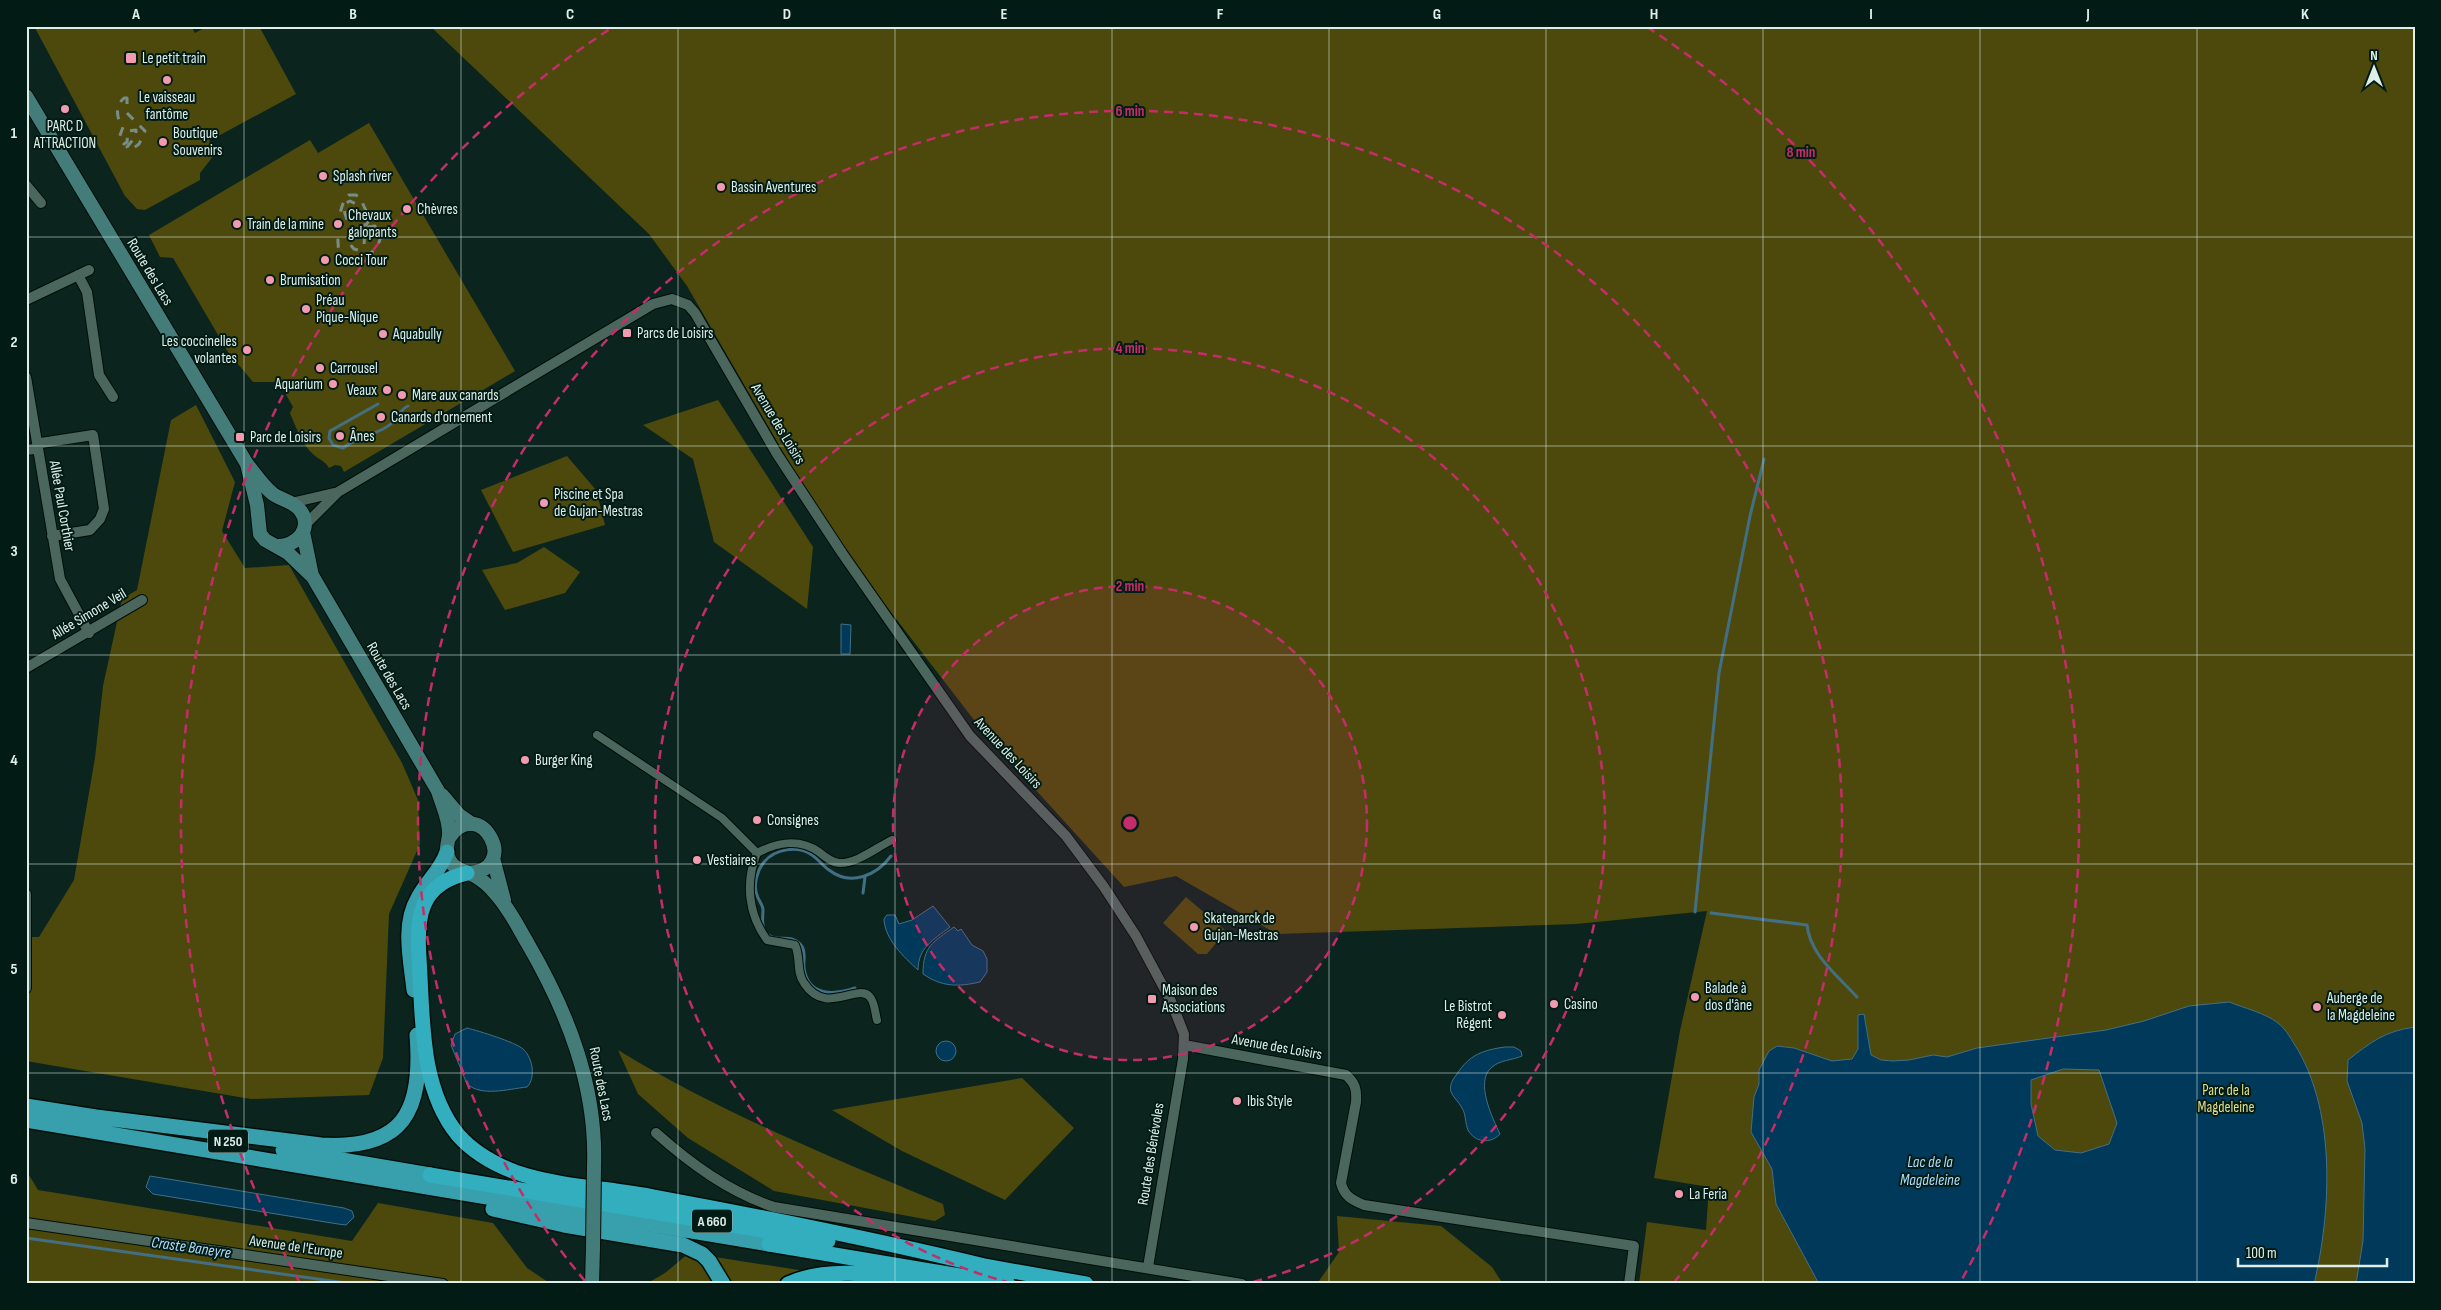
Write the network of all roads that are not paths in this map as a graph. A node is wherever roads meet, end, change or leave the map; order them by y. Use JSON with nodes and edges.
{"nodes":[{"id":1,"x":26,"y":96,"type":"edge"},
{"id":2,"x":26,"y":185,"type":"edge"},
{"id":3,"x":40,"y":203,"type":"dead end"},
{"id":4,"x":90,"y":270,"type":"dead end"},
{"id":5,"x":78,"y":275,"type":"junction"},
{"id":6,"x":26,"y":300,"type":"edge"},
{"id":7,"x":26,"y":377,"type":"edge"},
{"id":8,"x":113,"y":397,"type":"dead end"},
{"id":9,"x":37,"y":446,"type":"junction"},
{"id":10,"x":26,"y":450,"type":"edge"},
{"id":11,"x":247,"y":464,"type":"junction"},
{"id":12,"x":338,"y":492,"type":"junction"},
{"id":13,"x":288,"y":502,"type":"junction"},
{"id":14,"x":259,"y":518,"type":"junction"},
{"id":15,"x":303,"y":529,"type":"junction"},
{"id":16,"x":52,"y":536,"type":"junction"},
{"id":17,"x":277,"y":546,"type":"junction"},
{"id":18,"x":313,"y":577,"type":"junction"},
{"id":19,"x":142,"y":600,"type":"dead end"},
{"id":20,"x":89,"y":633,"type":"junction"},
{"id":21,"x":26,"y":668,"type":"edge"},
{"id":22,"x":598,"y":735,"type":"dead end"},
{"id":23,"x":438,"y":791,"type":"junction"},
{"id":24,"x":472,"y":824,"type":"junction"},
{"id":25,"x":892,"y":840,"type":"dead end"},
{"id":26,"x":448,"y":845,"type":"junction"},
{"id":27,"x":757,"y":853,"type":"junction"},
{"id":28,"x":493,"y":858,"type":"junction"},
{"id":29,"x":467,"y":872,"type":"junction"},
{"id":30,"x":26,"y":894,"type":"edge"},
{"id":31,"x":507,"y":908,"type":"junction"},
{"id":32,"x":26,"y":988,"type":"edge"},
{"id":33,"x":877,"y":1020,"type":"dead end"},
{"id":34,"x":1184,"y":1045,"type":"junction"},
{"id":35,"x":26,"y":1106,"type":"edge"},
{"id":36,"x":88,"y":1116,"type":"junction"},
{"id":37,"x":26,"y":1120,"type":"edge"},
{"id":38,"x":656,"y":1133,"type":"dead end"},
{"id":39,"x":430,"y":1175,"type":"joint"},
{"id":40,"x":420,"y":1187,"type":"junction"},
{"id":41,"x":26,"y":1222,"type":"edge"},
{"id":42,"x":1148,"y":1267,"type":"junction"},
{"id":43,"x":993,"y":1268,"type":"junction"},
{"id":44,"x":443,"y":1284,"type":"edge"},
{"id":45,"x":592,"y":1284,"type":"edge"},
{"id":46,"x":723,"y":1284,"type":"edge"},
{"id":47,"x":788,"y":1284,"type":"edge"},
{"id":48,"x":941,"y":1284,"type":"edge"},
{"id":49,"x":1008,"y":1284,"type":"edge"},
{"id":50,"x":1086,"y":1284,"type":"edge"},
{"id":51,"x":1242,"y":1284,"type":"edge"},
{"id":52,"x":1629,"y":1284,"type":"edge"}],
"edges":[{"from":1,"to":11,"type":"main road","name":"Route des Lacs"},
{"from":2,"to":3,"type":"street"},
{"from":4,"to":5,"type":"street"},
{"from":5,"to":6,"type":"street"},
{"from":5,"to":8,"type":"street"},
{"from":7,"to":9,"type":"street","name":"Allée Paul Corthier"},
{"from":9,"to":10,"type":"street"},
{"from":9,"to":16,"type":"street","name":"Allée Paul Corthier"},
{"from":9,"to":16,"type":"street"},
{"from":11,"to":13,"type":"main road","name":"Route des Lacs"},
{"from":11,"to":14,"type":"main road","name":"Route des Lacs"},
{"from":12,"to":13,"type":"street","name":"Avenue des Loisirs"},
{"from":12,"to":15,"type":"street","name":"Avenue des Loisirs"},
{"from":12,"to":34,"type":"street","name":"Avenue des Loisirs"},
{"from":13,"to":14,"type":"main road"},
{"from":13,"to":15,"type":"main road","name":"Route des Lacs"},
{"from":14,"to":17,"type":"main road","name":"Route des Lacs"},
{"from":15,"to":17,"type":"main road"},
{"from":15,"to":18,"type":"main road","name":"Route des Lacs"},
{"from":16,"to":20,"type":"street","name":"Allée Paul Corthier"},
{"from":17,"to":18,"type":"main road","name":"Route des Lacs"},
{"from":18,"to":23,"type":"main road","name":"Route des Lacs"},
{"from":19,"to":20,"type":"street","name":"Allée Simone Veil"},
{"from":20,"to":21,"type":"street","name":"Allée Simone Veil"},
{"from":22,"to":27,"type":"street"},
{"from":23,"to":24,"type":"main road","name":"Route des Lacs"},
{"from":23,"to":26,"type":"main road","name":"Route des Lacs"},
{"from":24,"to":26,"type":"main road"},
{"from":24,"to":28,"type":"main road","name":"Route des Lacs"},
{"from":25,"to":27,"type":"street"},
{"from":26,"to":29,"type":"main road","name":"Route des Lacs"},
{"from":26,"to":36,"type":"highway"},
{"from":27,"to":33,"type":"street"},
{"from":28,"to":29,"type":"main road"},
{"from":28,"to":31,"type":"main road","name":"Route des Lacs"},
{"from":29,"to":31,"type":"main road","name":"Route des Lacs"},
{"from":29,"to":43,"type":"highway"},
{"from":30,"to":32,"type":"street"},
{"from":31,"to":45,"type":"main road","name":"Route des Lacs","bridge":true},
{"from":34,"to":42,"type":"street","name":"Route des Bénévoles"},
{"from":34,"to":52,"type":"street","name":"Avenue des Loisirs"},
{"from":35,"to":36,"type":"highway","number":"N 250"},
{"from":36,"to":39,"type":"highway","number":"N 250"},
{"from":37,"to":40,"type":"highway","number":"N 250"},
{"from":38,"to":42,"type":"street"},
{"from":39,"to":43,"type":"highway","number":"A 660"},
{"from":40,"to":46,"type":"highway"},
{"from":40,"to":49,"type":"highway","number":"N 250"},
{"from":41,"to":44,"type":"street","name":"Avenue de l'Europe"},
{"from":42,"to":51,"type":"street"},
{"from":43,"to":50,"type":"highway","number":"A 660"},
{"from":47,"to":48,"type":"highway"}]}
